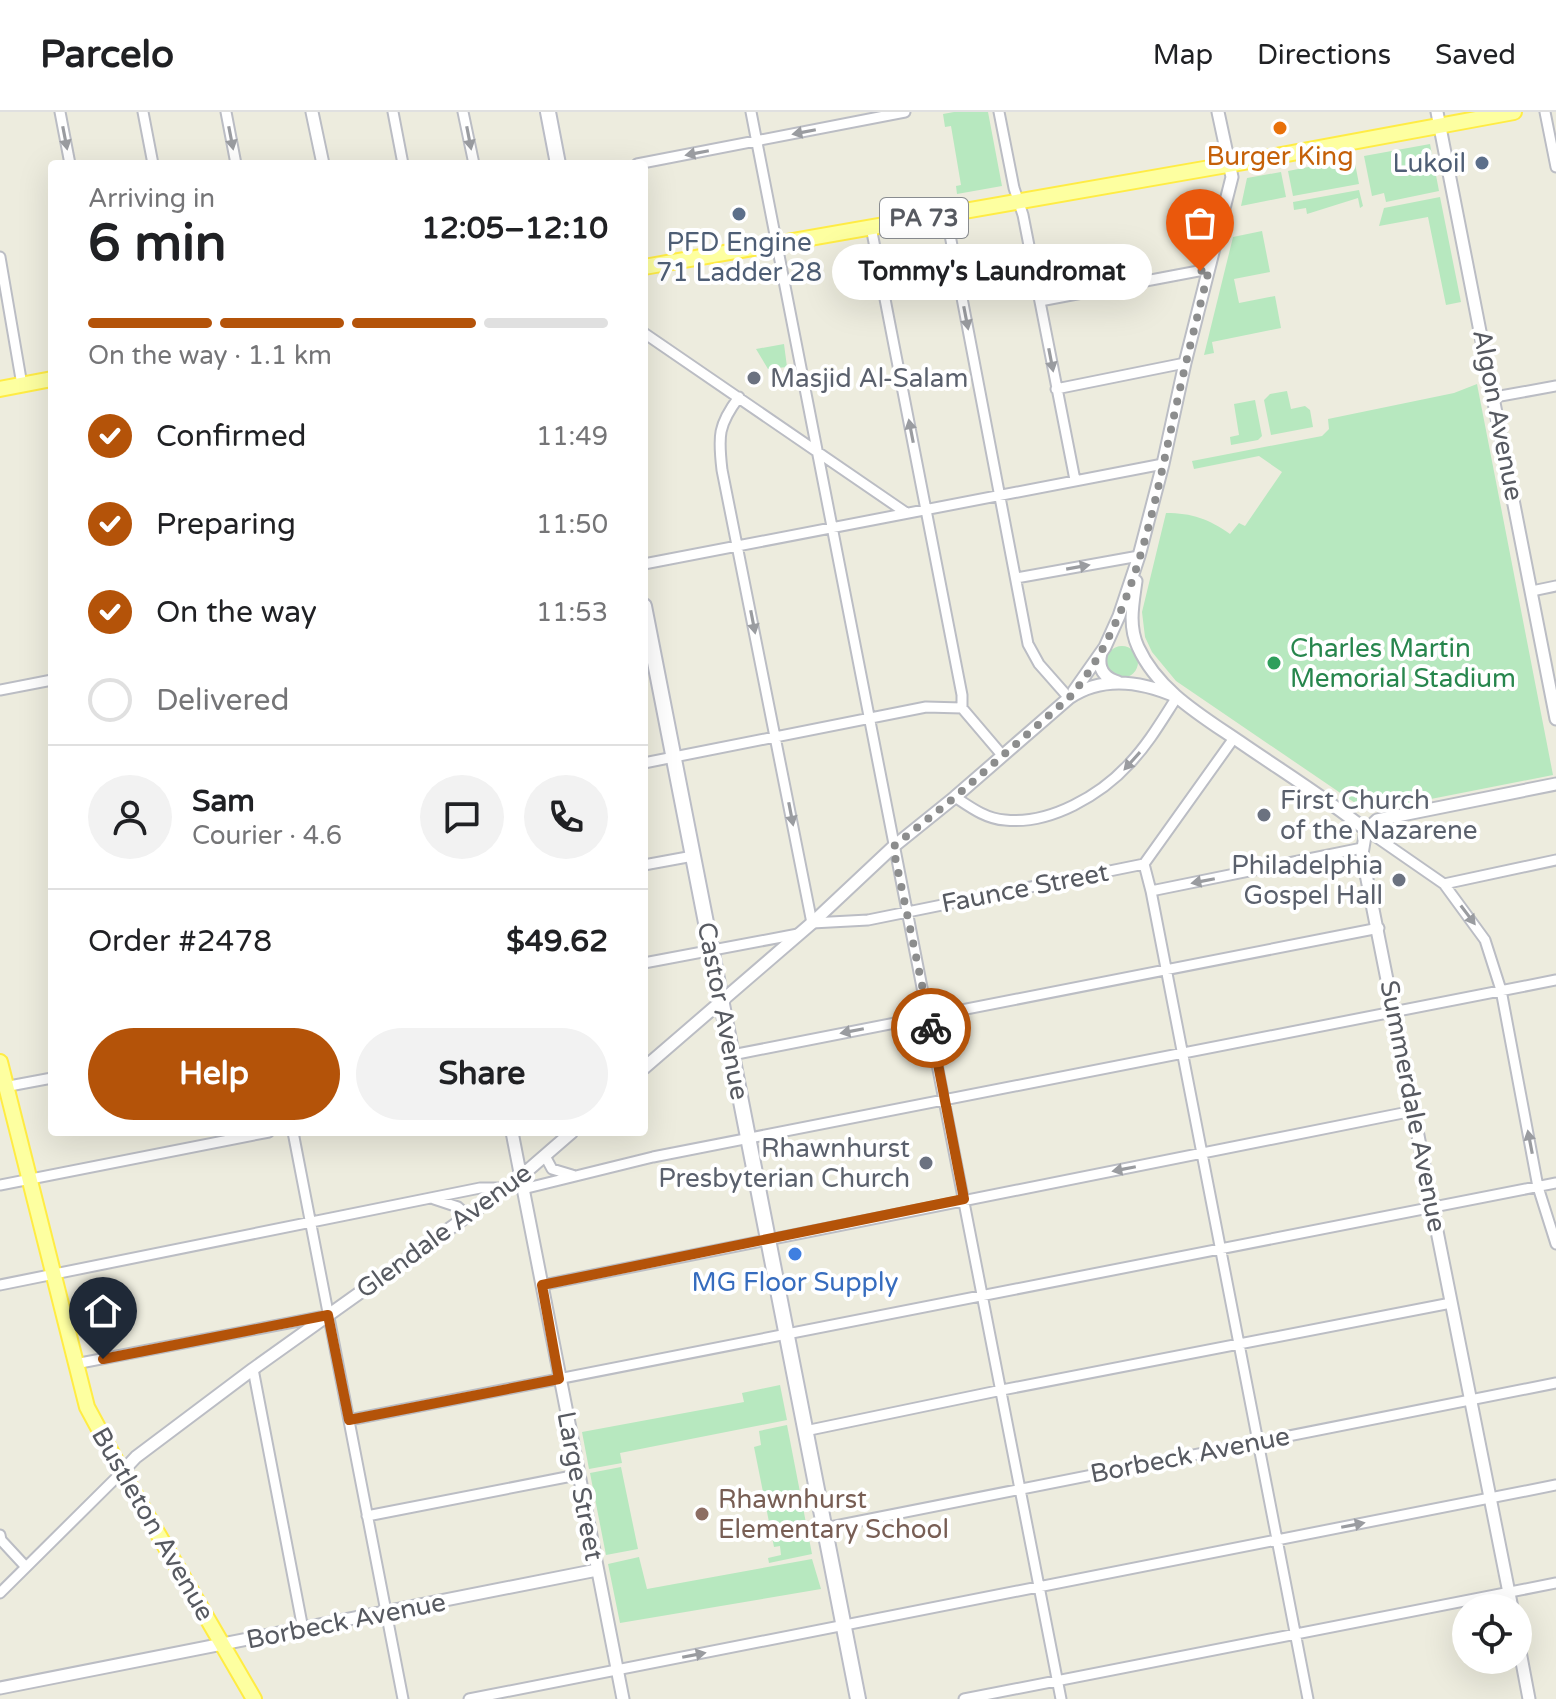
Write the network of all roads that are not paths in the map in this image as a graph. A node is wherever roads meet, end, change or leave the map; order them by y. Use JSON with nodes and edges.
{"nodes":[{"id":1,"x":60,"y":112,"type":"edge"},
{"id":2,"x":143,"y":112,"type":"edge"},
{"id":3,"x":226,"y":112,"type":"edge"},
{"id":4,"x":312,"y":112,"type":"edge"},
{"id":5,"x":393,"y":112,"type":"edge"},
{"id":6,"x":463,"y":112,"type":"edge"},
{"id":7,"x":548,"y":112,"type":"edge"},
{"id":8,"x":751,"y":112,"type":"edge"},
{"id":9,"x":905,"y":112,"type":"edge"},
{"id":10,"x":999,"y":112,"type":"edge"},
{"id":11,"x":1218,"y":112,"type":"edge"},
{"id":12,"x":1514,"y":112,"type":"edge"},
{"id":13,"x":1545,"y":112,"type":"edge"},
{"id":14,"x":1439,"y":119,"type":"edge"},
{"id":15,"x":757,"y":141,"type":"junction"},
{"id":16,"x":69,"y":160,"type":"edge"},
{"id":17,"x":152,"y":160,"type":"edge"},
{"id":18,"x":235,"y":160,"type":"edge"},
{"id":19,"x":322,"y":160,"type":"edge"},
{"id":20,"x":402,"y":160,"type":"edge"},
{"id":21,"x":473,"y":160,"type":"edge"},
{"id":22,"x":557,"y":160,"type":"edge"},
{"id":23,"x":648,"y":162,"type":"edge"},
{"id":24,"x":1230,"y":164,"type":"junction"},
{"id":25,"x":1556,"y":167,"type":"edge"},
{"id":26,"x":1019,"y":202,"type":"junction"},
{"id":27,"x":946,"y":214,"type":"junction"},
{"id":28,"x":871,"y":227,"type":"junction"},
{"id":29,"x":778,"y":244,"type":"junction"},
{"id":30,"x":0,"y":257,"type":"edge"},
{"id":31,"x":648,"y":266,"type":"edge"},
{"id":32,"x":1209,"y":269,"type":"junction"},
{"id":33,"x":1040,"y":301,"type":"junction"},
{"id":34,"x":648,"y":336,"type":"edge"},
{"id":35,"x":1185,"y":363,"type":"junction"},
{"id":36,"x":48,"y":380,"type":"edge"},
{"id":37,"x":22,"y":385,"type":"junction"},
{"id":38,"x":1556,"y":386,"type":"edge"},
{"id":39,"x":0,"y":389,"type":"edge"},
{"id":40,"x":1056,"y":389,"type":"junction"},
{"id":41,"x":739,"y":397,"type":"junction"},
{"id":42,"x":1495,"y":397,"type":"junction"},
{"id":43,"x":819,"y":453,"type":"junction"},
{"id":44,"x":1163,"y":464,"type":"junction"},
{"id":45,"x":1075,"y":480,"type":"junction"},
{"id":46,"x":1000,"y":495,"type":"junction"},
{"id":47,"x":926,"y":508,"type":"junction"},
{"id":48,"x":905,"y":512,"type":"junction"},
{"id":49,"x":833,"y":527,"type":"junction"},
{"id":50,"x":738,"y":546,"type":"junction"},
{"id":51,"x":1139,"y":556,"type":"junction"},
{"id":52,"x":648,"y":563,"type":"edge"},
{"id":53,"x":1016,"y":578,"type":"junction"},
{"id":54,"x":1556,"y":586,"type":"edge"},
{"id":55,"x":1532,"y":591,"type":"junction"},
{"id":56,"x":1103,"y":649,"type":"junction"},
{"id":57,"x":1139,"y":649,"type":"junction"},
{"id":58,"x":649,"y":662,"type":"edge"},
{"id":59,"x":48,"y":681,"type":"edge"},
{"id":60,"x":1122,"y":682,"type":"junction"},
{"id":61,"x":0,"y":690,"type":"edge"},
{"id":62,"x":1177,"y":697,"type":"junction"},
{"id":63,"x":1069,"y":698,"type":"junction"},
{"id":64,"x":962,"y":708,"type":"junction"},
{"id":65,"x":871,"y":719,"type":"junction"},
{"id":66,"x":1556,"y":719,"type":"edge"},
{"id":67,"x":776,"y":737,"type":"junction"},
{"id":68,"x":1234,"y":738,"type":"junction"},
{"id":69,"x":1002,"y":755,"type":"junction"},
{"id":70,"x":674,"y":757,"type":"junction"},
{"id":71,"x":648,"y":762,"type":"edge"},
{"id":72,"x":1556,"y":784,"type":"edge"},
{"id":73,"x":955,"y":797,"type":"junction"},
{"id":74,"x":1366,"y":830,"type":"junction"},
{"id":75,"x":893,"y":847,"type":"junction"},
{"id":76,"x":1362,"y":848,"type":"junction"},
{"id":77,"x":693,"y":856,"type":"junction"},
{"id":78,"x":1556,"y":860,"type":"edge"},
{"id":79,"x":648,"y":864,"type":"edge"},
{"id":80,"x":1144,"y":864,"type":"junction"},
{"id":81,"x":1444,"y":884,"type":"junction"},
{"id":82,"x":1151,"y":891,"type":"junction"},
{"id":83,"x":908,"y":911,"type":"junction"},
{"id":84,"x":812,"y":923,"type":"junction"},
{"id":85,"x":1379,"y":928,"type":"junction"},
{"id":86,"x":798,"y":934,"type":"junction"},
{"id":87,"x":711,"y":951,"type":"junction"},
{"id":88,"x":648,"y":962,"type":"edge"},
{"id":89,"x":1165,"y":970,"type":"junction"},
{"id":90,"x":1556,"y":980,"type":"edge"},
{"id":91,"x":1501,"y":990,"type":"junction"},
{"id":92,"x":721,"y":1001,"type":"junction"},
{"id":93,"x":1394,"y":1010,"type":"junction"},
{"id":94,"x":929,"y":1016,"type":"junction"},
{"id":95,"x":1182,"y":1053,"type":"junction"},
{"id":96,"x":732,"y":1055,"type":"junction"},
{"id":97,"x":0,"y":1062,"type":"edge"},
{"id":98,"x":648,"y":1065,"type":"edge"},
{"id":99,"x":48,"y":1079,"type":"edge"},
{"id":100,"x":3,"y":1088,"type":"edge"},
{"id":101,"x":946,"y":1101,"type":"junction"},
{"id":102,"x":1413,"y":1111,"type":"junction"},
{"id":103,"x":249,"y":1136,"type":"edge"},
{"id":104,"x":294,"y":1136,"type":"edge"},
{"id":105,"x":513,"y":1136,"type":"edge"},
{"id":106,"x":568,"y":1136,"type":"edge"},
{"id":107,"x":749,"y":1139,"type":"junction"},
{"id":108,"x":1201,"y":1154,"type":"junction"},
{"id":109,"x":545,"y":1156,"type":"junction"},
{"id":110,"x":576,"y":1175,"type":"junction"},
{"id":111,"x":30,"y":1179,"type":"junction"},
{"id":112,"x":1556,"y":1183,"type":"edge"},
{"id":113,"x":522,"y":1184,"type":"junction"},
{"id":114,"x":0,"y":1185,"type":"edge"},
{"id":115,"x":1538,"y":1187,"type":"junction"},
{"id":116,"x":506,"y":1188,"type":"junction"},
{"id":117,"x":431,"y":1198,"type":"junction"},
{"id":118,"x":964,"y":1199,"type":"junction"},
{"id":119,"x":1433,"y":1208,"type":"junction"},
{"id":120,"x":468,"y":1216,"type":"junction"},
{"id":121,"x":310,"y":1224,"type":"junction"},
{"id":122,"x":768,"y":1239,"type":"junction"},
{"id":123,"x":1556,"y":1244,"type":"edge"},
{"id":124,"x":1221,"y":1250,"type":"junction"},
{"id":125,"x":52,"y":1275,"type":"junction"},
{"id":126,"x":0,"y":1285,"type":"edge"},
{"id":127,"x":542,"y":1285,"type":"junction"},
{"id":128,"x":983,"y":1295,"type":"junction"},
{"id":129,"x":1451,"y":1303,"type":"junction"},
{"id":130,"x":328,"y":1315,"type":"junction"},
{"id":131,"x":787,"y":1336,"type":"junction"},
{"id":132,"x":1239,"y":1344,"type":"junction"},
{"id":133,"x":75,"y":1364,"type":"junction"},
{"id":134,"x":253,"y":1369,"type":"junction"},
{"id":135,"x":559,"y":1379,"type":"junction"},
{"id":136,"x":1556,"y":1383,"type":"edge"},
{"id":137,"x":1002,"y":1390,"type":"junction"},
{"id":138,"x":1470,"y":1400,"type":"junction"},
{"id":139,"x":349,"y":1420,"type":"junction"},
{"id":140,"x":805,"y":1431,"type":"junction"},
{"id":141,"x":1259,"y":1442,"type":"junction"},
{"id":142,"x":122,"y":1472,"type":"junction"},
{"id":143,"x":577,"y":1475,"type":"junction"},
{"id":144,"x":1556,"y":1485,"type":"edge"},
{"id":145,"x":1019,"y":1489,"type":"junction"},
{"id":146,"x":1490,"y":1498,"type":"junction"},
{"id":147,"x":367,"y":1516,"type":"junction"},
{"id":148,"x":825,"y":1528,"type":"junction"},
{"id":149,"x":0,"y":1535,"type":"edge"},
{"id":150,"x":1277,"y":1540,"type":"junction"},
{"id":151,"x":26,"y":1567,"type":"junction"},
{"id":152,"x":597,"y":1570,"type":"junction"},
{"id":153,"x":1556,"y":1583,"type":"edge"},
{"id":154,"x":1038,"y":1586,"type":"junction"},
{"id":155,"x":0,"y":1593,"type":"edge"},
{"id":156,"x":1509,"y":1593,"type":"junction"},
{"id":157,"x":386,"y":1614,"type":"junction"},
{"id":158,"x":844,"y":1625,"type":"junction"},
{"id":159,"x":303,"y":1629,"type":"junction"},
{"id":160,"x":1295,"y":1634,"type":"junction"},
{"id":161,"x":223,"y":1645,"type":"junction"},
{"id":162,"x":618,"y":1670,"type":"junction"},
{"id":163,"x":1524,"y":1674,"type":"edge"},
{"id":164,"x":1057,"y":1681,"type":"junction"},
{"id":165,"x":0,"y":1688,"type":"edge"},
{"id":166,"x":254,"y":1699,"type":"edge"},
{"id":167,"x":403,"y":1699,"type":"edge"},
{"id":168,"x":469,"y":1699,"type":"edge"},
{"id":169,"x":623,"y":1699,"type":"edge"},
{"id":170,"x":858,"y":1699,"type":"edge"},
{"id":171,"x":964,"y":1699,"type":"edge"},
{"id":172,"x":1061,"y":1699,"type":"edge"},
{"id":173,"x":1308,"y":1699,"type":"edge"},
{"id":174,"x":1529,"y":1699,"type":"edge"}],
"edges":[{"from":1,"to":16,"type":"street","one_way":true},
{"from":2,"to":17,"type":"street"},
{"from":3,"to":18,"type":"street","one_way":true},
{"from":4,"to":19,"type":"street"},
{"from":5,"to":20,"type":"street"},
{"from":6,"to":21,"type":"street","one_way":true},
{"from":7,"to":22,"type":"main road"},
{"from":8,"to":15,"type":"street"},
{"from":9,"to":15,"type":"street","one_way":true},
{"from":10,"to":26,"type":"street"},
{"from":11,"to":24,"type":"street"},
{"from":12,"to":14,"type":"main road","number":"PA 73"},
{"from":13,"to":25,"type":"street"},
{"from":14,"to":24,"type":"main road","number":"PA 73"},
{"from":14,"to":42,"type":"street","name":"Algon Avenue"},
{"from":15,"to":23,"type":"street","one_way":true},
{"from":15,"to":29,"type":"street"},
{"from":24,"to":26,"type":"main road","number":"PA 73"},
{"from":24,"to":32,"type":"street"},
{"from":26,"to":27,"type":"main road","number":"PA 73"},
{"from":26,"to":33,"type":"street"},
{"from":27,"to":28,"type":"main road","number":"PA 73"},
{"from":27,"to":46,"type":"street","one_way":true},
{"from":28,"to":29,"type":"main road","number":"PA 73"},
{"from":47,"to":28,"type":"street","one_way":true},
{"from":29,"to":31,"type":"main road","number":"PA 73"},
{"from":29,"to":43,"type":"street"},
{"from":30,"to":37,"type":"street"},
{"from":32,"to":33,"type":"street"},
{"from":32,"to":35,"type":"street"},
{"from":33,"to":40,"type":"street","one_way":true},
{"from":34,"to":41,"type":"street"},
{"from":35,"to":40,"type":"street"},
{"from":35,"to":44,"type":"street"},
{"from":36,"to":37,"type":"main road"},
{"from":37,"to":39,"type":"main road"},
{"from":38,"to":42,"type":"street"},
{"from":40,"to":45,"type":"street"},
{"from":41,"to":43,"type":"street"},
{"from":41,"to":50,"type":"street"},
{"from":42,"to":55,"type":"street","name":"Algon Avenue"},
{"from":43,"to":48,"type":"street"},
{"from":43,"to":49,"type":"street"},
{"from":44,"to":45,"type":"street"},
{"from":44,"to":51,"type":"street"},
{"from":45,"to":46,"type":"street"},
{"from":46,"to":47,"type":"street"},
{"from":46,"to":53,"type":"street"},
{"from":47,"to":48,"type":"street"},
{"from":47,"to":64,"type":"street"},
{"from":48,"to":49,"type":"street"},
{"from":49,"to":50,"type":"street"},
{"from":49,"to":65,"type":"street"},
{"from":50,"to":52,"type":"street"},
{"from":50,"to":67,"type":"street","one_way":true},
{"from":53,"to":51,"type":"street","one_way":true},
{"from":51,"to":56,"type":"street"},
{"from":51,"to":57,"type":"street"},
{"from":53,"to":63,"type":"street"},
{"from":54,"to":55,"type":"street"},
{"from":55,"to":66,"type":"street","name":"Algon Avenue"},
{"from":56,"to":57,"type":"street"},
{"from":56,"to":60,"type":"street"},
{"from":56,"to":63,"type":"street"},
{"from":57,"to":60,"type":"street"},
{"from":57,"to":62,"type":"street"},
{"from":58,"to":70,"type":"main road","name":"Castor Avenue"},
{"from":59,"to":61,"type":"street"},
{"from":60,"to":62,"type":"street"},
{"from":60,"to":63,"type":"street"},
{"from":62,"to":68,"type":"street"},
{"from":62,"to":73,"type":"street","one_way":true},
{"from":63,"to":69,"type":"street"},
{"from":64,"to":65,"type":"street"},
{"from":64,"to":69,"type":"street"},
{"from":65,"to":67,"type":"street"},
{"from":65,"to":75,"type":"street"},
{"from":67,"to":70,"type":"street"},
{"from":67,"to":84,"type":"street","one_way":true},
{"from":68,"to":74,"type":"street"},
{"from":68,"to":80,"type":"street"},
{"from":69,"to":73,"type":"street"},
{"from":70,"to":71,"type":"street"},
{"from":70,"to":77,"type":"main road","name":"Castor Avenue"},
{"from":72,"to":74,"type":"street"},
{"from":73,"to":75,"type":"street"},
{"from":74,"to":76,"type":"street","name":"Summerdale Avenue"},
{"from":74,"to":81,"type":"street"},
{"from":75,"to":83,"type":"street"},
{"from":75,"to":84,"type":"street"},
{"from":76,"to":82,"type":"street","one_way":true},
{"from":76,"to":85,"type":"street","name":"Summerdale Avenue"},
{"from":77,"to":79,"type":"street"},
{"from":77,"to":87,"type":"main road","name":"Castor Avenue"},
{"from":78,"to":81,"type":"street"},
{"from":80,"to":82,"type":"street"},
{"from":80,"to":83,"type":"street","name":"Faunce Street"},
{"from":81,"to":91,"type":"street","one_way":true},
{"from":82,"to":89,"type":"street"},
{"from":83,"to":84,"type":"street","name":"Faunce Street"},
{"from":83,"to":94,"type":"street"},
{"from":84,"to":86,"type":"street"},
{"from":85,"to":89,"type":"street"},
{"from":85,"to":93,"type":"street","name":"Summerdale Avenue"},
{"from":86,"to":87,"type":"street"},
{"from":86,"to":92,"type":"street"},
{"from":87,"to":88,"type":"street"},
{"from":87,"to":92,"type":"main road","name":"Castor Avenue"},
{"from":89,"to":94,"type":"street"},
{"from":89,"to":95,"type":"street"},
{"from":90,"to":91,"type":"street"},
{"from":91,"to":93,"type":"street"},
{"from":115,"to":91,"type":"street","one_way":true},
{"from":92,"to":96,"type":"main road","name":"Castor Avenue"},
{"from":92,"to":98,"type":"street"},
{"from":93,"to":95,"type":"street"},
{"from":93,"to":102,"type":"street","name":"Summerdale Avenue"},
{"from":94,"to":96,"type":"street","one_way":true},
{"from":94,"to":101,"type":"street"},
{"from":95,"to":101,"type":"street"},
{"from":95,"to":108,"type":"street"},
{"from":96,"to":107,"type":"main road","name":"Castor Avenue"},
{"from":97,"to":100,"type":"main road","name":"Bustleton Avenue"},
{"from":99,"to":100,"type":"street"},
{"from":100,"to":111,"type":"main road","name":"Bustleton Avenue"},
{"from":101,"to":107,"type":"street"},
{"from":101,"to":118,"type":"street"},
{"from":102,"to":108,"type":"street"},
{"from":102,"to":119,"type":"street","name":"Summerdale Avenue"},
{"from":103,"to":111,"type":"street"},
{"from":104,"to":121,"type":"street"},
{"from":105,"to":113,"type":"street","name":"Large Street"},
{"from":106,"to":109,"type":"street","name":"Glendale Avenue"},
{"from":107,"to":110,"type":"street"},
{"from":107,"to":122,"type":"main road","name":"Castor Avenue"},
{"from":108,"to":118,"type":"street","one_way":true},
{"from":108,"to":124,"type":"street"},
{"from":109,"to":110,"type":"street"},
{"from":109,"to":113,"type":"street","name":"Glendale Avenue"},
{"from":110,"to":113,"type":"street"},
{"from":111,"to":114,"type":"street"},
{"from":111,"to":125,"type":"main road","name":"Bustleton Avenue"},
{"from":112,"to":115,"type":"street"},
{"from":113,"to":116,"type":"street","name":"Glendale Avenue"},
{"from":113,"to":127,"type":"street","name":"Large Street"},
{"from":115,"to":119,"type":"street"},
{"from":115,"to":123,"type":"street"},
{"from":116,"to":117,"type":"street"},
{"from":116,"to":120,"type":"street","name":"Glendale Avenue"},
{"from":117,"to":120,"type":"street"},
{"from":117,"to":121,"type":"street"},
{"from":118,"to":122,"type":"street"},
{"from":118,"to":128,"type":"street"},
{"from":119,"to":124,"type":"street"},
{"from":119,"to":129,"type":"street","name":"Summerdale Avenue"},
{"from":120,"to":130,"type":"street","name":"Glendale Avenue"},
{"from":121,"to":125,"type":"street"},
{"from":121,"to":130,"type":"street"},
{"from":122,"to":127,"type":"street"},
{"from":122,"to":131,"type":"main road","name":"Castor Avenue"},
{"from":124,"to":128,"type":"street"},
{"from":124,"to":132,"type":"street"},
{"from":125,"to":126,"type":"street"},
{"from":125,"to":133,"type":"main road","name":"Bustleton Avenue"},
{"from":127,"to":135,"type":"street","name":"Large Street"},
{"from":128,"to":131,"type":"street"},
{"from":128,"to":137,"type":"street"},
{"from":129,"to":132,"type":"street"},
{"from":129,"to":138,"type":"street","name":"Summerdale Avenue"},
{"from":130,"to":133,"type":"street"},
{"from":130,"to":134,"type":"street","name":"Glendale Avenue"},
{"from":130,"to":139,"type":"street"},
{"from":131,"to":135,"type":"street"},
{"from":131,"to":140,"type":"main road","name":"Castor Avenue"},
{"from":132,"to":137,"type":"street"},
{"from":132,"to":141,"type":"street"},
{"from":133,"to":142,"type":"main road","name":"Bustleton Avenue"},
{"from":134,"to":142,"type":"street","name":"Glendale Avenue"},
{"from":134,"to":159,"type":"street"},
{"from":135,"to":139,"type":"street"},
{"from":135,"to":143,"type":"street","name":"Large Street"},
{"from":136,"to":138,"type":"street","name":"Borbeck Avenue"},
{"from":137,"to":140,"type":"street"},
{"from":137,"to":145,"type":"street"},
{"from":138,"to":141,"type":"street","name":"Borbeck Avenue"},
{"from":138,"to":146,"type":"street","name":"Summerdale Avenue"},
{"from":139,"to":147,"type":"street"},
{"from":140,"to":148,"type":"main road","name":"Castor Avenue"},
{"from":141,"to":145,"type":"street","name":"Borbeck Avenue"},
{"from":141,"to":150,"type":"street"},
{"from":142,"to":151,"type":"street"},
{"from":142,"to":161,"type":"main road","name":"Bustleton Avenue"},
{"from":143,"to":147,"type":"street"},
{"from":143,"to":152,"type":"street","name":"Large Street"},
{"from":144,"to":146,"type":"street"},
{"from":145,"to":148,"type":"street","name":"Borbeck Avenue"},
{"from":145,"to":154,"type":"street"},
{"from":150,"to":146,"type":"street","one_way":true},
{"from":146,"to":156,"type":"street","name":"Summerdale Avenue"},
{"from":147,"to":157,"type":"street"},
{"from":148,"to":158,"type":"main road","name":"Castor Avenue"},
{"from":149,"to":151,"type":"street"},
{"from":150,"to":154,"type":"street"},
{"from":150,"to":160,"type":"street"},
{"from":151,"to":155,"type":"street"},
{"from":152,"to":157,"type":"street","name":"Borbeck Avenue"},
{"from":152,"to":162,"type":"street","name":"Large Street"},
{"from":153,"to":156,"type":"street"},
{"from":154,"to":158,"type":"street"},
{"from":154,"to":164,"type":"street"},
{"from":156,"to":160,"type":"street"},
{"from":157,"to":159,"type":"street","name":"Borbeck Avenue"},
{"from":157,"to":167,"type":"street"},
{"from":162,"to":158,"type":"street","one_way":true},
{"from":158,"to":170,"type":"main road","name":"Castor Avenue"},
{"from":159,"to":161,"type":"street","name":"Borbeck Avenue"},
{"from":160,"to":164,"type":"street"},
{"from":160,"to":173,"type":"street"},
{"from":161,"to":165,"type":"street","name":"Borbeck Avenue"},
{"from":161,"to":166,"type":"main road","name":"Bustleton Avenue"},
{"from":162,"to":168,"type":"street"},
{"from":162,"to":169,"type":"street","name":"Large Street"},
{"from":163,"to":174,"type":"street"},
{"from":164,"to":171,"type":"street"},
{"from":164,"to":172,"type":"street"}]}
